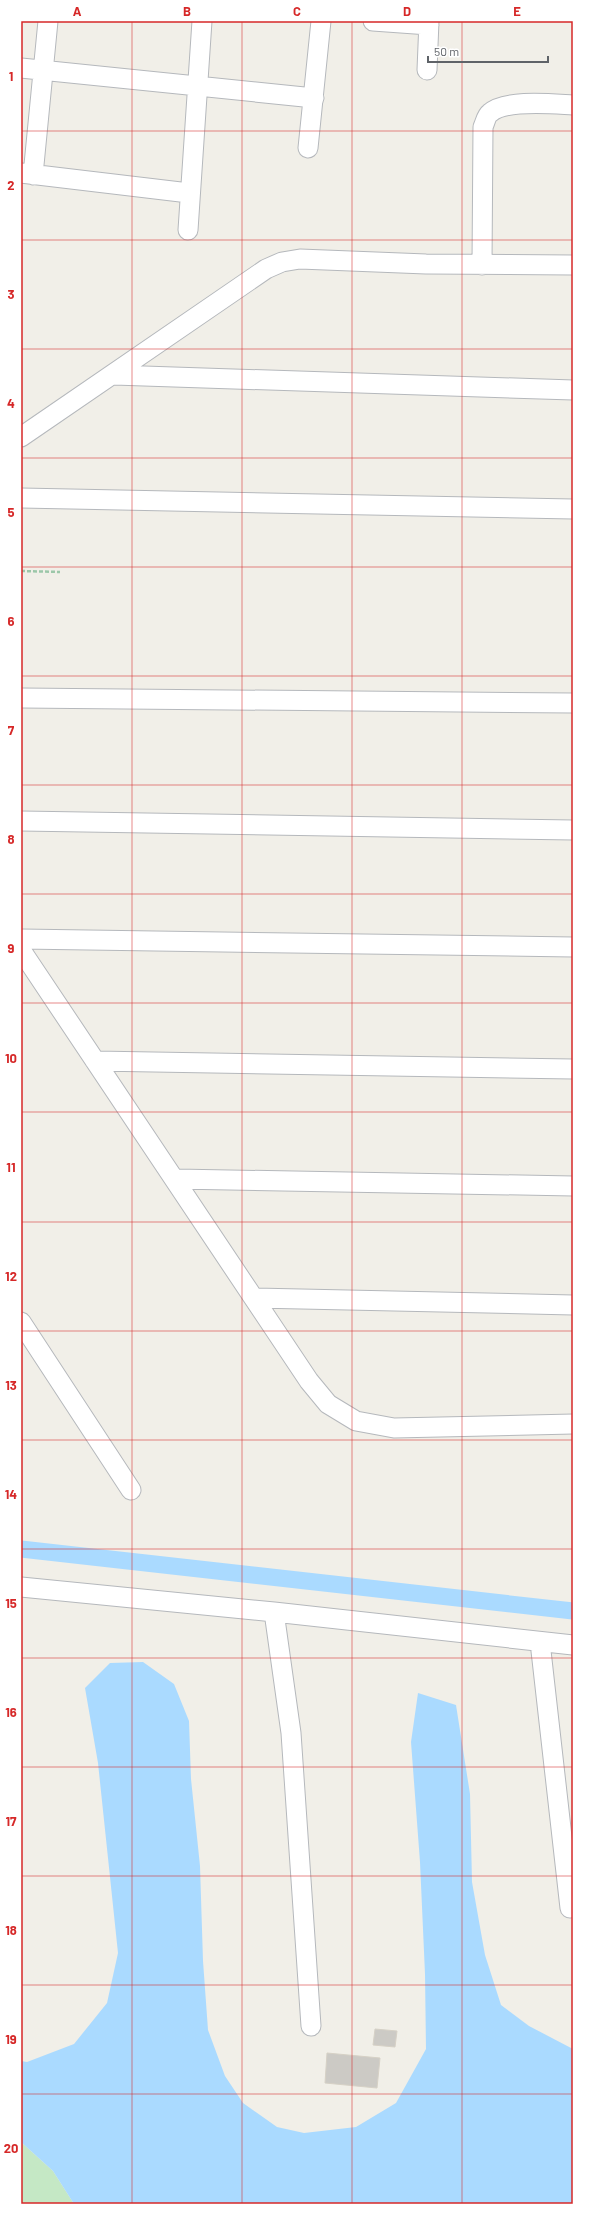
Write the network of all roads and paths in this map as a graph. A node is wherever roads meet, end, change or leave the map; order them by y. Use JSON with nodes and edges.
{"nodes":[{"id":1,"x":48,"y":21,"type":"edge"},
{"id":2,"x":202,"y":21,"type":"edge"},
{"id":3,"x":321,"y":21,"type":"edge"},
{"id":4,"x":373,"y":21,"type":"edge"},
{"id":5,"x":429,"y":23,"type":"edge"},
{"id":6,"x":21,"y":68,"type":"edge"},
{"id":7,"x":427,"y":70,"type":"dead end"},
{"id":8,"x":42,"y":71,"type":"junction"},
{"id":9,"x":198,"y":85,"type":"junction"},
{"id":10,"x":314,"y":98,"type":"junction"},
{"id":11,"x":573,"y":105,"type":"edge"},
{"id":12,"x":308,"y":148,"type":"dead end"},
{"id":13,"x":24,"y":178,"type":"edge"},
{"id":14,"x":189,"y":193,"type":"junction"},
{"id":15,"x":188,"y":230,"type":"dead end"},
{"id":16,"x":573,"y":265,"type":"edge"},
{"id":17,"x":482,"y":266,"type":"junction"},
{"id":18,"x":114,"y":375,"type":"junction"},
{"id":19,"x":573,"y":390,"type":"edge"},
{"id":20,"x":21,"y":437,"type":"edge"},
{"id":21,"x":21,"y":498,"type":"edge"},
{"id":22,"x":573,"y":509,"type":"edge"},
{"id":23,"x":21,"y":571,"type":"edge"},
{"id":24,"x":60,"y":572,"type":"dead end"},
{"id":25,"x":21,"y":698,"type":"edge"},
{"id":26,"x":573,"y":703,"type":"edge"},
{"id":27,"x":21,"y":821,"type":"edge"},
{"id":28,"x":573,"y":830,"type":"edge"},
{"id":29,"x":21,"y":939,"type":"edge"},
{"id":30,"x":573,"y":947,"type":"edge"},
{"id":31,"x":21,"y":950,"type":"edge"},
{"id":32,"x":95,"y":1061,"type":"junction"},
{"id":33,"x":573,"y":1069,"type":"edge"},
{"id":34,"x":176,"y":1179,"type":"junction"},
{"id":35,"x":573,"y":1186,"type":"edge"},
{"id":36,"x":254,"y":1298,"type":"junction"},
{"id":37,"x":573,"y":1305,"type":"edge"},
{"id":38,"x":21,"y":1322,"type":"edge"},
{"id":39,"x":573,"y":1424,"type":"edge"},
{"id":40,"x":130,"y":1490,"type":"dead end"},
{"id":41,"x":21,"y":1587,"type":"edge"},
{"id":42,"x":274,"y":1612,"type":"junction"},
{"id":43,"x":540,"y":1642,"type":"junction"},
{"id":44,"x":573,"y":1645,"type":"edge"},
{"id":45,"x":570,"y":1908,"type":"dead end"},
{"id":46,"x":311,"y":2026,"type":"dead end"}],
"edges":[{"from":1,"to":8,"type":"street"},
{"from":2,"to":9,"type":"street"},
{"from":3,"to":10,"type":"street"},
{"from":4,"to":5,"type":"street"},
{"from":5,"to":7,"type":"street"},
{"from":6,"to":8,"type":"street"},
{"from":8,"to":9,"type":"street"},
{"from":8,"to":13,"type":"street"},
{"from":9,"to":10,"type":"street"},
{"from":9,"to":14,"type":"street"},
{"from":10,"to":12,"type":"street"},
{"from":11,"to":17,"type":"street"},
{"from":13,"to":14,"type":"street"},
{"from":14,"to":15,"type":"street"},
{"from":16,"to":17,"type":"street"},
{"from":17,"to":18,"type":"street"},
{"from":18,"to":19,"type":"street"},
{"from":18,"to":20,"type":"street"},
{"from":21,"to":22,"type":"street"},
{"from":23,"to":24,"type":"path"},
{"from":25,"to":26,"type":"street"},
{"from":27,"to":28,"type":"street"},
{"from":29,"to":30,"type":"street"},
{"from":31,"to":32,"type":"street"},
{"from":32,"to":33,"type":"street"},
{"from":32,"to":34,"type":"street"},
{"from":34,"to":35,"type":"street"},
{"from":34,"to":36,"type":"street"},
{"from":36,"to":37,"type":"street"},
{"from":36,"to":39,"type":"street"},
{"from":38,"to":40,"type":"street"},
{"from":41,"to":42,"type":"street"},
{"from":42,"to":43,"type":"street"},
{"from":42,"to":46,"type":"street"},
{"from":43,"to":44,"type":"street"},
{"from":43,"to":45,"type":"street"}]}
